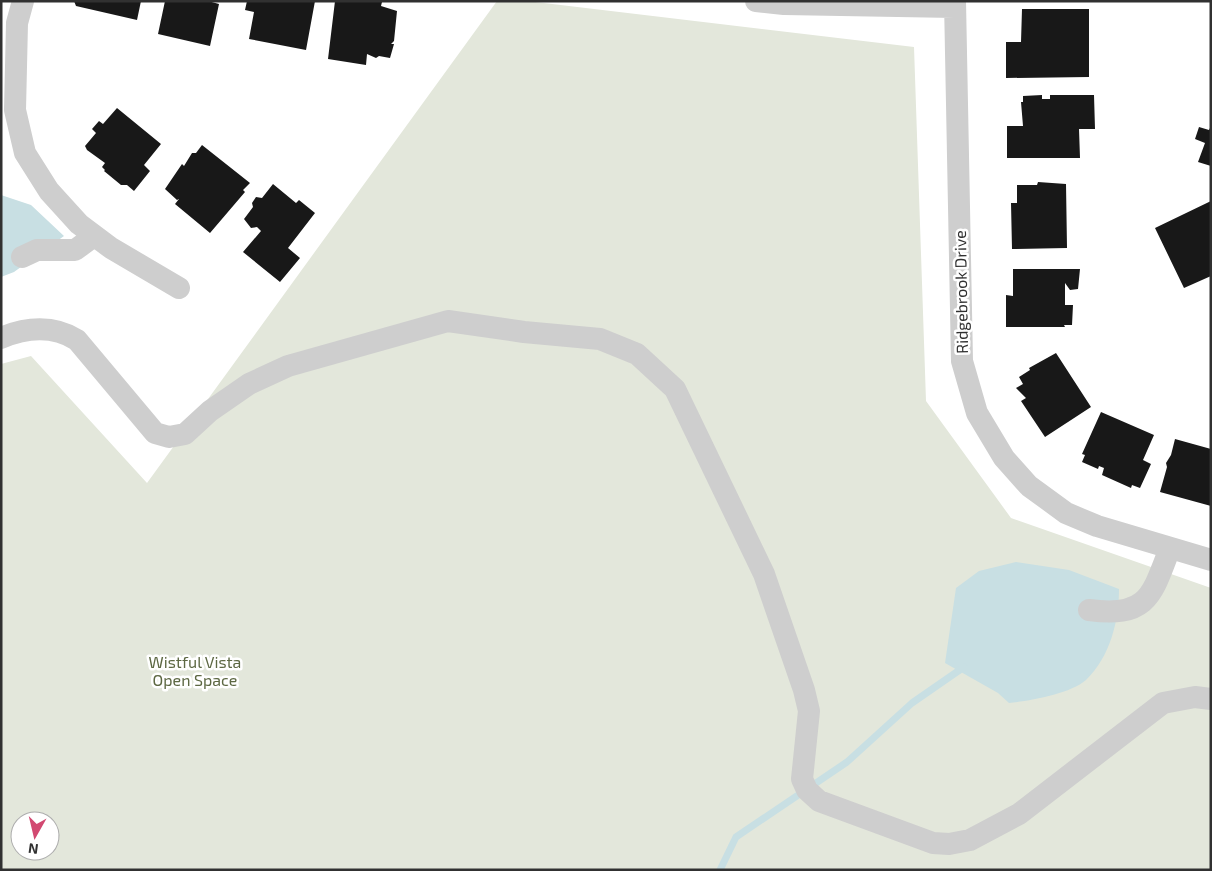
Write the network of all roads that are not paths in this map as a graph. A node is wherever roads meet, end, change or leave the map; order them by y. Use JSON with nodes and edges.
{"nodes":[{"id":1,"x":23,"y":1,"type":"edge"},
{"id":2,"x":756,"y":1,"type":"edge"},
{"id":3,"x":955,"y":4,"type":"edge"},
{"id":4,"x":94,"y":236,"type":"junction"},
{"id":5,"x":22,"y":257,"type":"dead end"},
{"id":6,"x":179,"y":288,"type":"dead end"},
{"id":7,"x":1,"y":338,"type":"edge"},
{"id":8,"x":1170,"y":548,"type":"junction"},
{"id":9,"x":1211,"y":560,"type":"edge"},
{"id":10,"x":1090,"y":610,"type":"dead end"},
{"id":11,"x":1211,"y":699,"type":"edge"}],
"edges":[{"from":1,"to":4,"type":"street"},
{"from":2,"to":3,"type":"street"},
{"from":3,"to":8,"type":"street","name":"Ridgebrook Drive"},
{"from":4,"to":5,"type":"street"},
{"from":4,"to":6,"type":"street"},
{"from":7,"to":11,"type":"street"},
{"from":8,"to":9,"type":"street","name":"Ridgebrook Drive"},
{"from":8,"to":10,"type":"street"}]}
